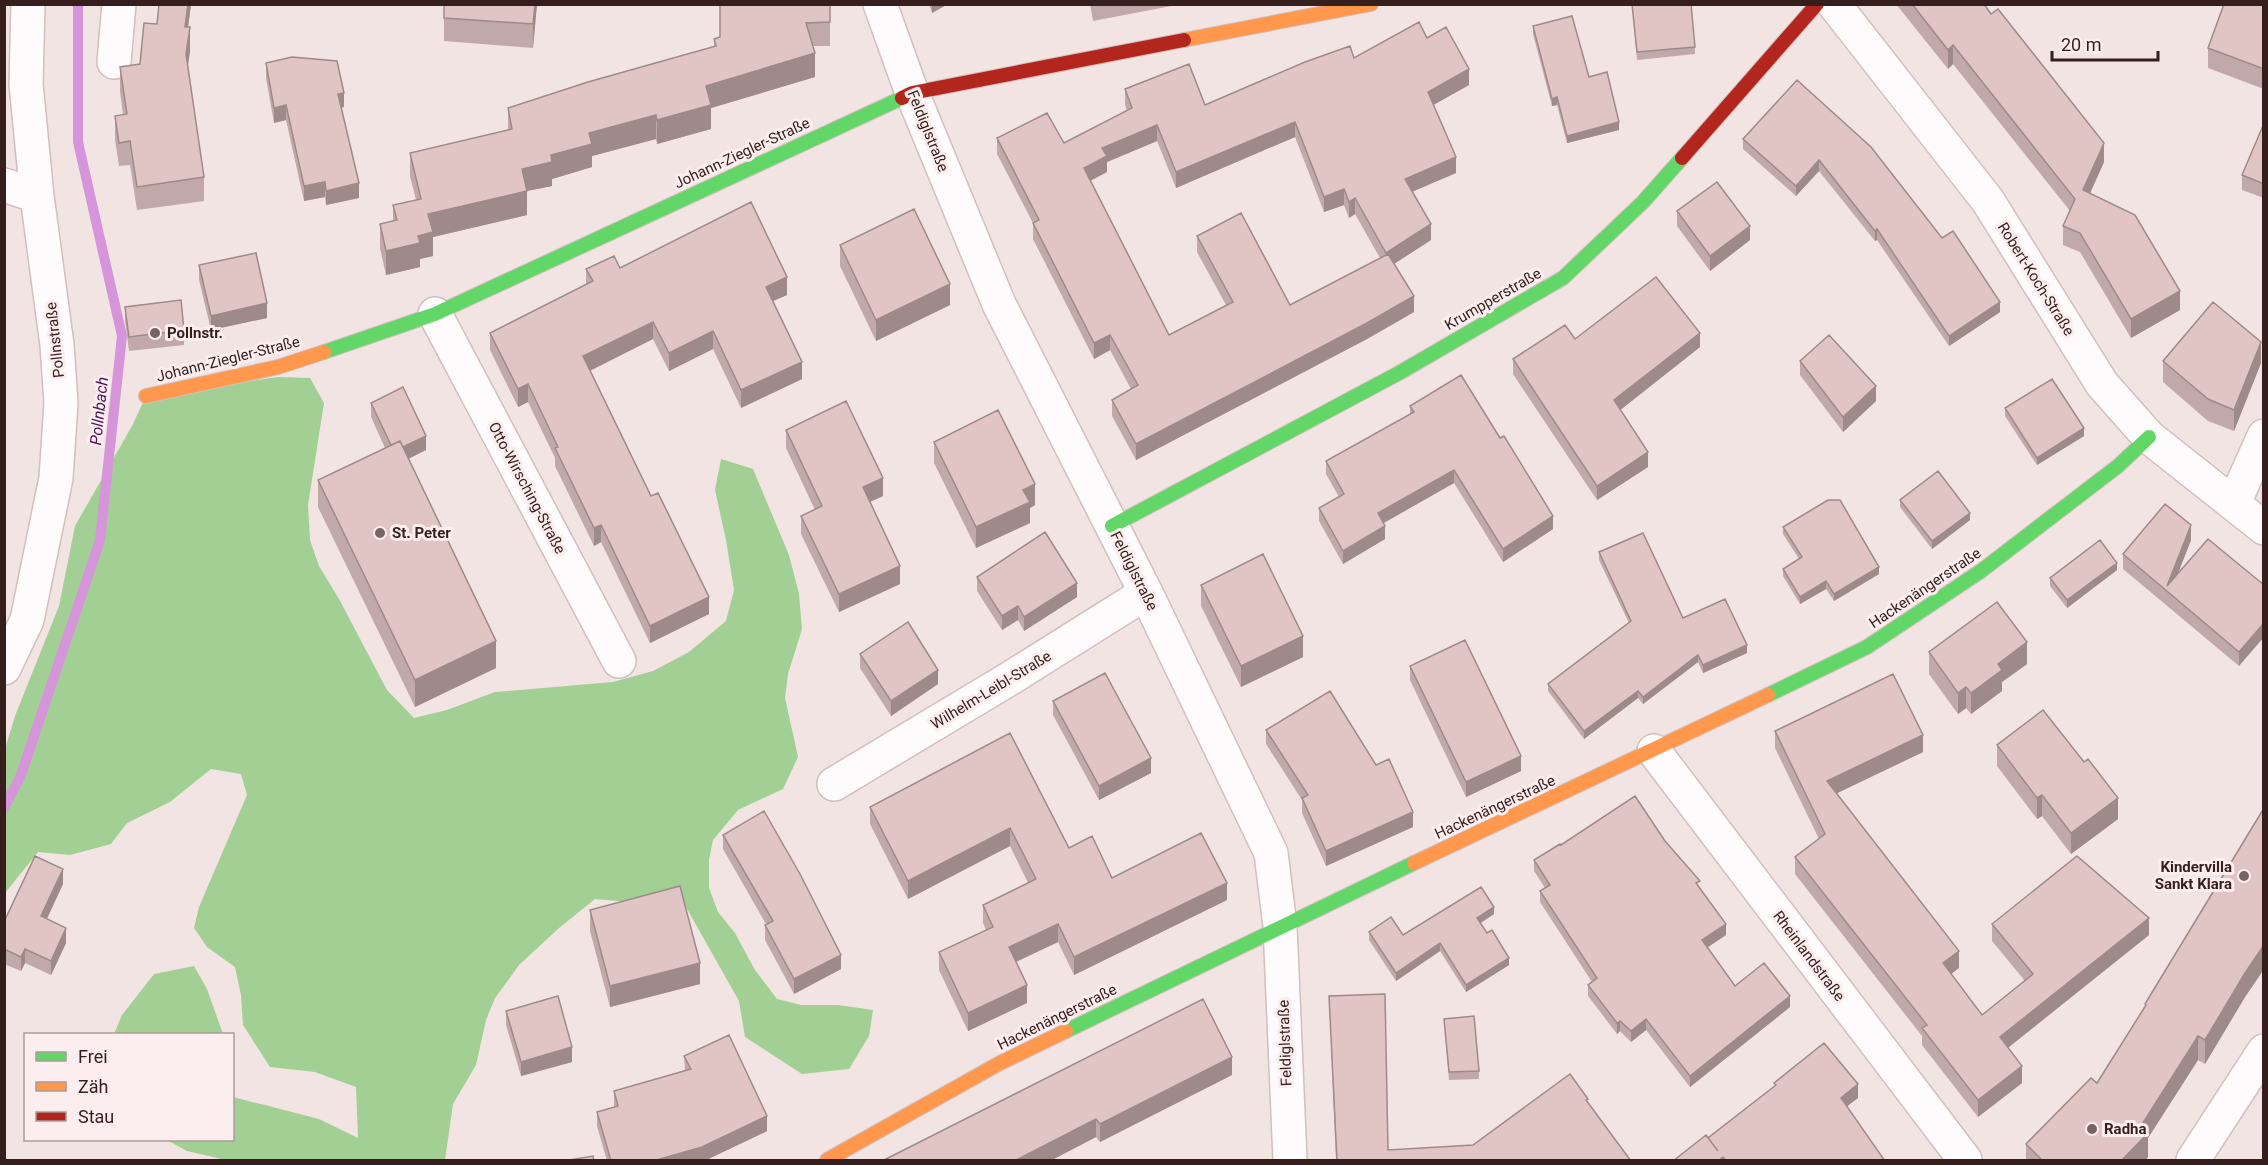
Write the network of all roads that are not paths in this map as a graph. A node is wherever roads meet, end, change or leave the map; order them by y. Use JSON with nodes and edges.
{"nodes":[{"id":1,"x":28,"y":4,"type":"edge"},
{"id":2,"x":119,"y":4,"type":"edge"},
{"id":3,"x":880,"y":4,"type":"edge"},
{"id":4,"x":1371,"y":4,"type":"edge"},
{"id":5,"x":1817,"y":4,"type":"edge"},
{"id":6,"x":1834,"y":4,"type":"edge"},
{"id":7,"x":114,"y":62,"type":"dead end"},
{"id":8,"x":912,"y":93,"type":"junction"},
{"id":9,"x":4,"y":185,"type":"edge"},
{"id":10,"x":37,"y":196,"type":"junction"},
{"id":11,"x":435,"y":314,"type":"junction"},
{"id":12,"x":146,"y":396,"type":"dead end"},
{"id":13,"x":2264,"y":435,"type":"edge"},
{"id":14,"x":2149,"y":437,"type":"junction"},
{"id":15,"x":2234,"y":503,"type":"junction"},
{"id":16,"x":1112,"y":526,"type":"junction"},
{"id":17,"x":2264,"y":528,"type":"edge"},
{"id":18,"x":1146,"y":593,"type":"junction"},
{"id":19,"x":16,"y":618,"type":"edge"},
{"id":20,"x":619,"y":662,"type":"dead end"},
{"id":21,"x":4,"y":668,"type":"edge"},
{"id":22,"x":1654,"y":751,"type":"junction"},
{"id":23,"x":834,"y":784,"type":"dead end"},
{"id":24,"x":1280,"y":926,"type":"junction"},
{"id":25,"x":2264,"y":1051,"type":"edge"},
{"id":26,"x":826,"y":1161,"type":"edge"},
{"id":27,"x":1290,"y":1161,"type":"edge"},
{"id":28,"x":1965,"y":1161,"type":"edge"},
{"id":29,"x":2193,"y":1161,"type":"edge"}],
"edges":[{"from":1,"to":10,"type":"street","name":"Pollnstraße"},
{"from":2,"to":7,"type":"street"},
{"from":3,"to":8,"type":"street","name":"Feldiglstraße"},
{"from":4,"to":8,"type":"street","name":"Johann-Ziegler-Straße"},
{"from":5,"to":16,"type":"street","name":"Krumpperstraße"},
{"from":6,"to":14,"type":"street","name":"Robert-Koch-Straße"},
{"from":8,"to":11,"type":"street","name":"Johann-Ziegler-Straße"},
{"from":8,"to":16,"type":"street","name":"Feldiglstraße"},
{"from":9,"to":10,"type":"street"},
{"from":10,"to":19,"type":"street","name":"Pollnstraße"},
{"from":11,"to":12,"type":"street","name":"Johann-Ziegler-Straße"},
{"from":11,"to":20,"type":"street","name":"Otto-Wirsching-Straße"},
{"from":13,"to":15,"type":"street"},
{"from":14,"to":15,"type":"street","name":"Robert-Koch-Straße"},
{"from":14,"to":22,"type":"street","name":"Hackenängerstraße"},
{"from":15,"to":17,"type":"street","name":"Robert-Koch-Straße"},
{"from":16,"to":18,"type":"street","name":"Feldiglstraße"},
{"from":18,"to":23,"type":"street","name":"Wilhelm-Leibl-Straße"},
{"from":18,"to":24,"type":"street","name":"Feldiglstraße"},
{"from":19,"to":21,"type":"street","name":"Pollnstraße"},
{"from":22,"to":24,"type":"street","name":"Hackenängerstraße"},
{"from":22,"to":28,"type":"street","name":"Rheinlandstraße"},
{"from":24,"to":26,"type":"street","name":"Hackenängerstraße"},
{"from":24,"to":27,"type":"street","name":"Feldiglstraße"},
{"from":25,"to":29,"type":"street"}]}
